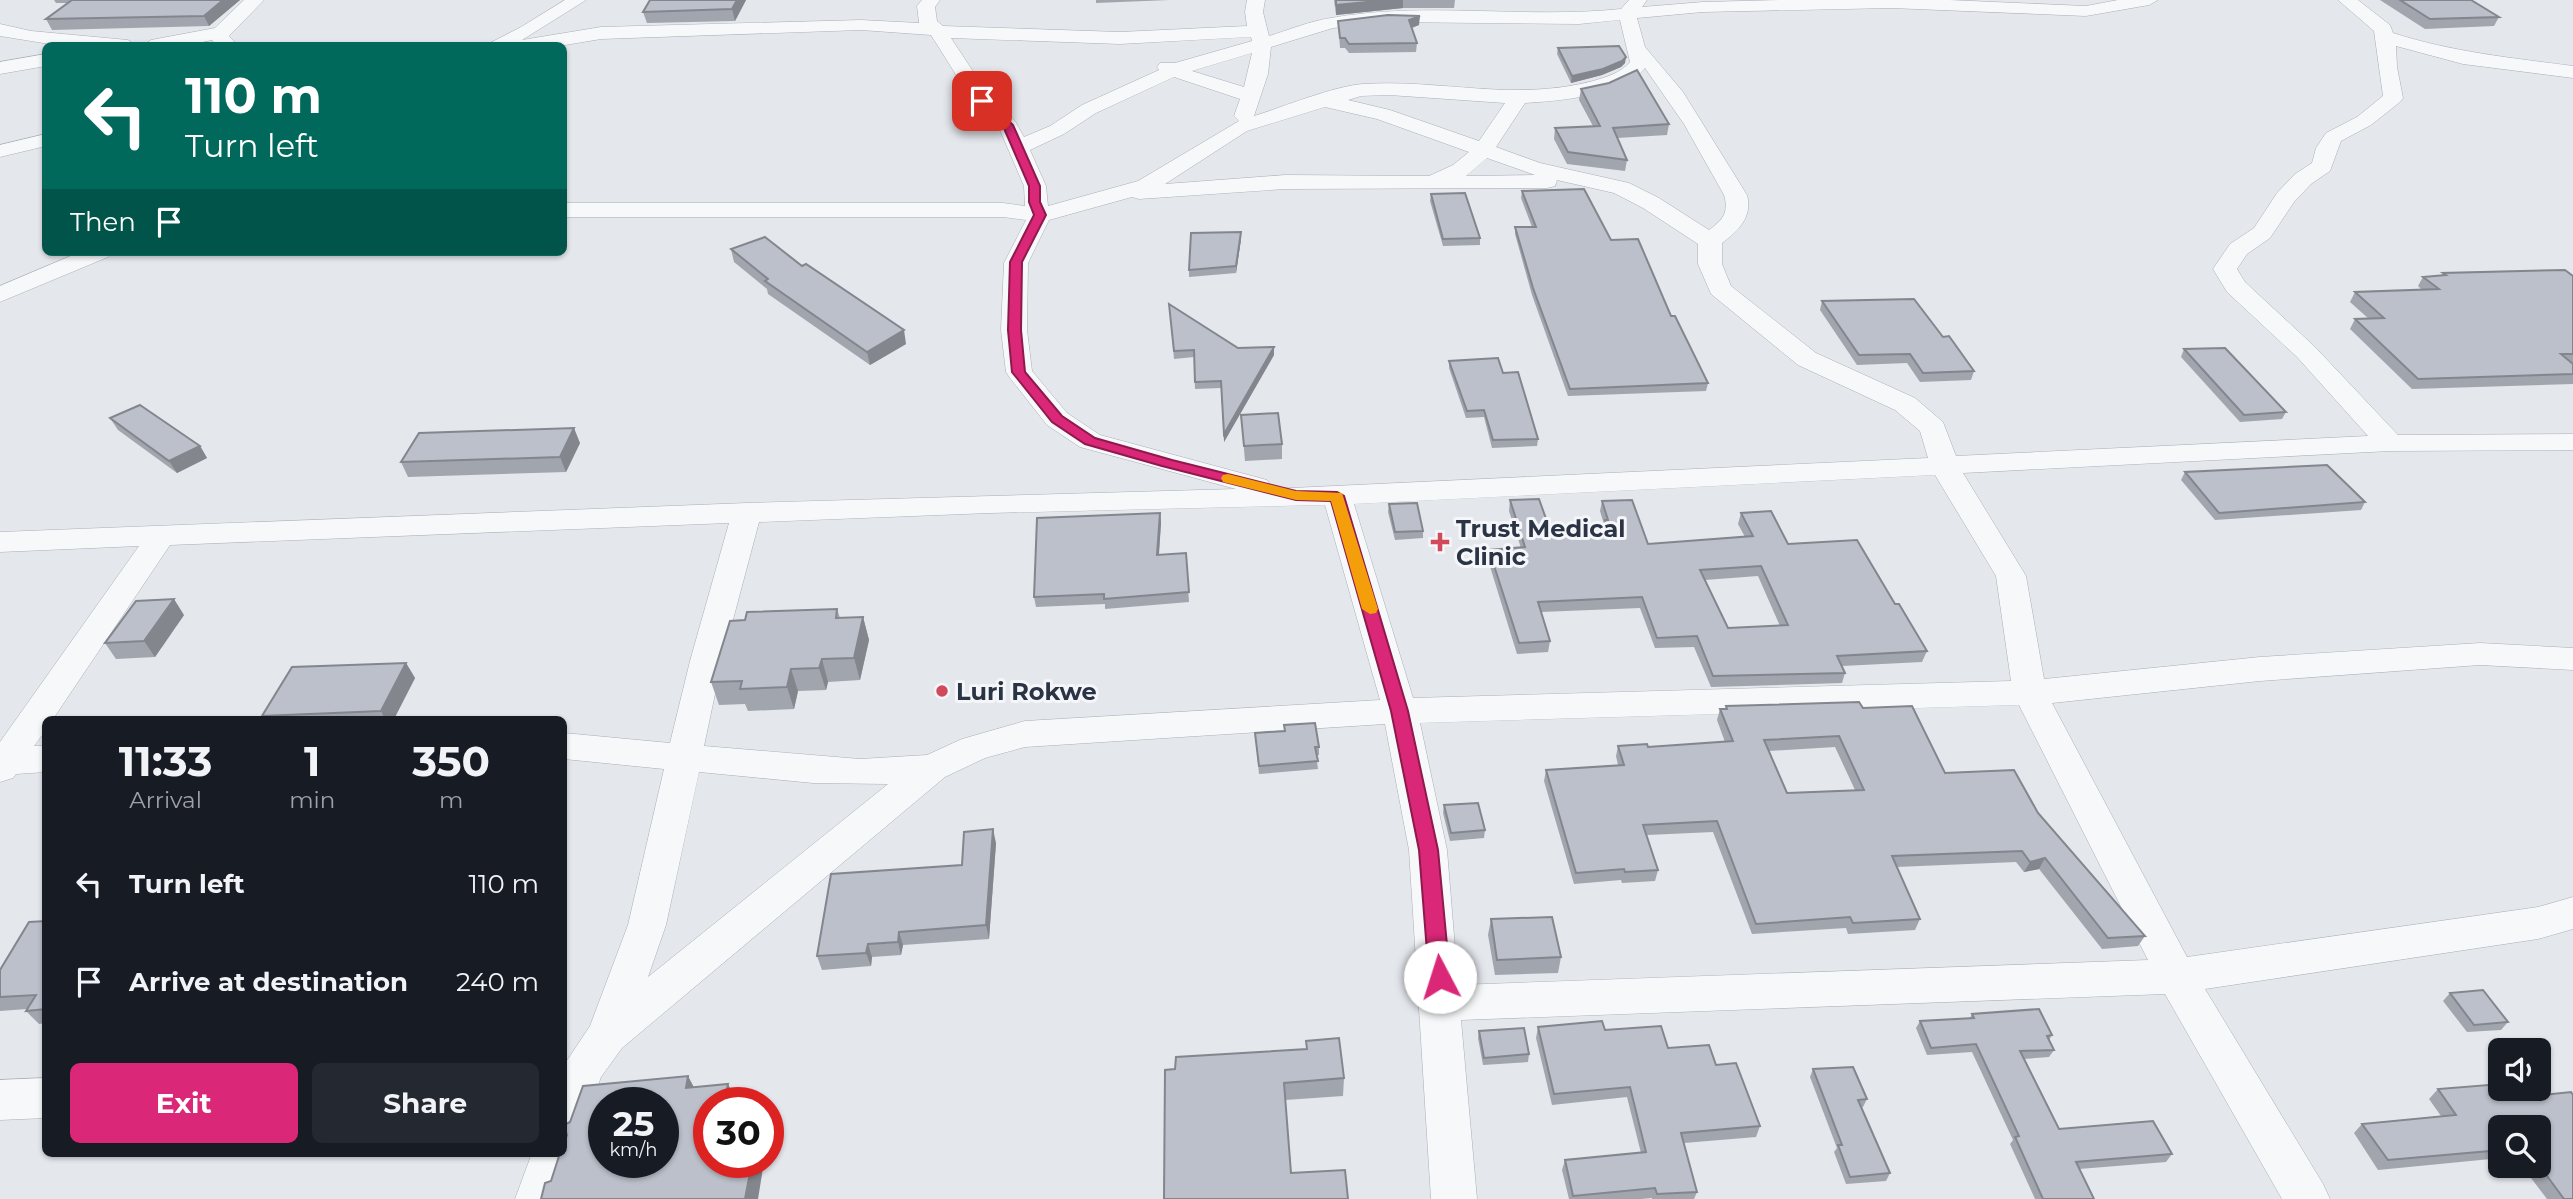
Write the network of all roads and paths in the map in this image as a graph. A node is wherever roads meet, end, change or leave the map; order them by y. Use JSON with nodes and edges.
{"nodes":[{"id":1,"x":255,"y":0,"type":"edge"},
{"id":2,"x":577,"y":0,"type":"edge"},
{"id":3,"x":931,"y":0,"type":"edge"},
{"id":4,"x":1256,"y":0,"type":"edge"},
{"id":5,"x":2149,"y":0,"type":"edge"},
{"id":6,"x":2347,"y":0,"type":"edge"},
{"id":7,"x":1632,"y":7,"type":"edge"},
{"id":8,"x":0,"y":30,"type":"edge"},
{"id":9,"x":937,"y":30,"type":"junction"},
{"id":10,"x":2385,"y":36,"type":"junction"},
{"id":11,"x":1120,"y":38,"type":"junction"},
{"id":12,"x":1259,"y":38,"type":"junction"},
{"id":13,"x":225,"y":39,"type":"edge"},
{"id":14,"x":85,"y":42,"type":"edge"},
{"id":15,"x":193,"y":42,"type":"edge"},
{"id":16,"x":502,"y":42,"type":"edge"},
{"id":17,"x":546,"y":42,"type":"edge"},
{"id":18,"x":1638,"y":50,"type":"junction"},
{"id":19,"x":42,"y":62,"type":"edge"},
{"id":20,"x":0,"y":68,"type":"edge"},
{"id":21,"x":1174,"y":70,"type":"junction"},
{"id":22,"x":2573,"y":72,"type":"edge"},
{"id":23,"x":1252,"y":96,"type":"junction"},
{"id":24,"x":1517,"y":98,"type":"junction"},
{"id":25,"x":1326,"y":101,"type":"junction"},
{"id":26,"x":1240,"y":127,"type":"junction"},
{"id":27,"x":42,"y":141,"type":"edge"},
{"id":28,"x":1018,"y":148,"type":"junction"},
{"id":29,"x":0,"y":151,"type":"edge"},
{"id":30,"x":1482,"y":152,"type":"junction"},
{"id":31,"x":1581,"y":180,"type":"junction"},
{"id":32,"x":1433,"y":183,"type":"junction"},
{"id":33,"x":1121,"y":194,"type":"junction"},
{"id":34,"x":567,"y":210,"type":"edge"},
{"id":35,"x":1040,"y":215,"type":"junction"},
{"id":36,"x":1710,"y":242,"type":"junction"},
{"id":37,"x":91,"y":256,"type":"edge"},
{"id":38,"x":0,"y":295,"type":"edge"},
{"id":39,"x":2573,"y":442,"type":"edge"},
{"id":40,"x":2390,"y":443,"type":"junction"},
{"id":41,"x":1944,"y":466,"type":"junction"},
{"id":42,"x":1296,"y":496,"type":"junction"},
{"id":43,"x":1337,"y":496,"type":"junction"},
{"id":44,"x":747,"y":512,"type":"junction"},
{"id":45,"x":162,"y":535,"type":"junction"},
{"id":46,"x":0,"y":541,"type":"edge"},
{"id":47,"x":2573,"y":659,"type":"edge"},
{"id":48,"x":2030,"y":692,"type":"junction"},
{"id":49,"x":1400,"y":711,"type":"junction"},
{"id":50,"x":567,"y":746,"type":"edge"},
{"id":51,"x":684,"y":758,"type":"junction"},
{"id":52,"x":42,"y":760,"type":"edge"},
{"id":53,"x":3,"y":765,"type":"edge"},
{"id":54,"x":932,"y":768,"type":"junction"},
{"id":55,"x":2573,"y":913,"type":"edge"},
{"id":56,"x":2176,"y":976,"type":"junction"},
{"id":57,"x":1442,"y":1003,"type":"junction"},
{"id":58,"x":607,"y":1035,"type":"junction"},
{"id":59,"x":573,"y":1070,"type":"edge"},
{"id":60,"x":42,"y":1098,"type":"edge"},
{"id":61,"x":0,"y":1100,"type":"edge"},
{"id":62,"x":567,"y":1107,"type":"edge"},
{"id":63,"x":553,"y":1157,"type":"edge"},
{"id":64,"x":538,"y":1199,"type":"edge"},
{"id":65,"x":1454,"y":1199,"type":"edge"},
{"id":66,"x":2307,"y":1199,"type":"edge"}],
"edges":[{"from":1,"to":13,"type":"street"},
{"from":2,"to":16,"type":"street"},
{"from":3,"to":9,"type":"street"},
{"from":4,"to":12,"type":"street"},
{"from":5,"to":7,"type":"street"},
{"from":6,"to":10,"type":"street"},
{"from":7,"to":12,"type":"street"},
{"from":7,"to":18,"type":"street"},
{"from":8,"to":14,"type":"street"},
{"from":9,"to":11,"type":"street"},
{"from":9,"to":17,"type":"street"},
{"from":9,"to":28,"type":"street"},
{"from":10,"to":22,"type":"street"},
{"from":10,"to":40,"type":"street"},
{"from":11,"to":12,"type":"street"},
{"from":11,"to":21,"type":"street"},
{"from":12,"to":21,"type":"street"},
{"from":12,"to":23,"type":"street"},
{"from":13,"to":15,"type":"street"},
{"from":18,"to":24,"type":"street"},
{"from":18,"to":36,"type":"street"},
{"from":19,"to":20,"type":"street"},
{"from":21,"to":23,"type":"street"},
{"from":21,"to":28,"type":"street"},
{"from":23,"to":26,"type":"street"},
{"from":24,"to":25,"type":"street"},
{"from":24,"to":30,"type":"street"},
{"from":25,"to":26,"type":"street"},
{"from":25,"to":30,"type":"street"},
{"from":26,"to":33,"type":"street"},
{"from":27,"to":29,"type":"street"},
{"from":28,"to":35,"type":"street"},
{"from":30,"to":31,"type":"street"},
{"from":30,"to":32,"type":"street"},
{"from":31,"to":32,"type":"street"},
{"from":31,"to":36,"type":"street"},
{"from":32,"to":33,"type":"street"},
{"from":33,"to":35,"type":"street"},
{"from":34,"to":35,"type":"street"},
{"from":35,"to":42,"type":"street"},
{"from":36,"to":41,"type":"street"},
{"from":37,"to":38,"type":"street"},
{"from":39,"to":40,"type":"street"},
{"from":40,"to":41,"type":"street"},
{"from":41,"to":43,"type":"street"},
{"from":41,"to":48,"type":"street"},
{"from":42,"to":43,"type":"street"},
{"from":42,"to":44,"type":"street"},
{"from":43,"to":49,"type":"street"},
{"from":44,"to":45,"type":"street"},
{"from":44,"to":51,"type":"street"},
{"from":45,"to":46,"type":"street"},
{"from":45,"to":53,"type":"street"},
{"from":47,"to":48,"type":"street"},
{"from":48,"to":49,"type":"street"},
{"from":48,"to":56,"type":"street"},
{"from":49,"to":54,"type":"street"},
{"from":49,"to":57,"type":"street"},
{"from":50,"to":51,"type":"street"},
{"from":51,"to":54,"type":"street"},
{"from":51,"to":58,"type":"street"},
{"from":52,"to":53,"type":"street"},
{"from":54,"to":58,"type":"street"},
{"from":55,"to":56,"type":"street"},
{"from":56,"to":57,"type":"street"},
{"from":56,"to":66,"type":"street"},
{"from":57,"to":65,"type":"street"},
{"from":58,"to":59,"type":"street"},
{"from":59,"to":62,"type":"street"},
{"from":60,"to":61,"type":"street"},
{"from":63,"to":64,"type":"street"}]}
